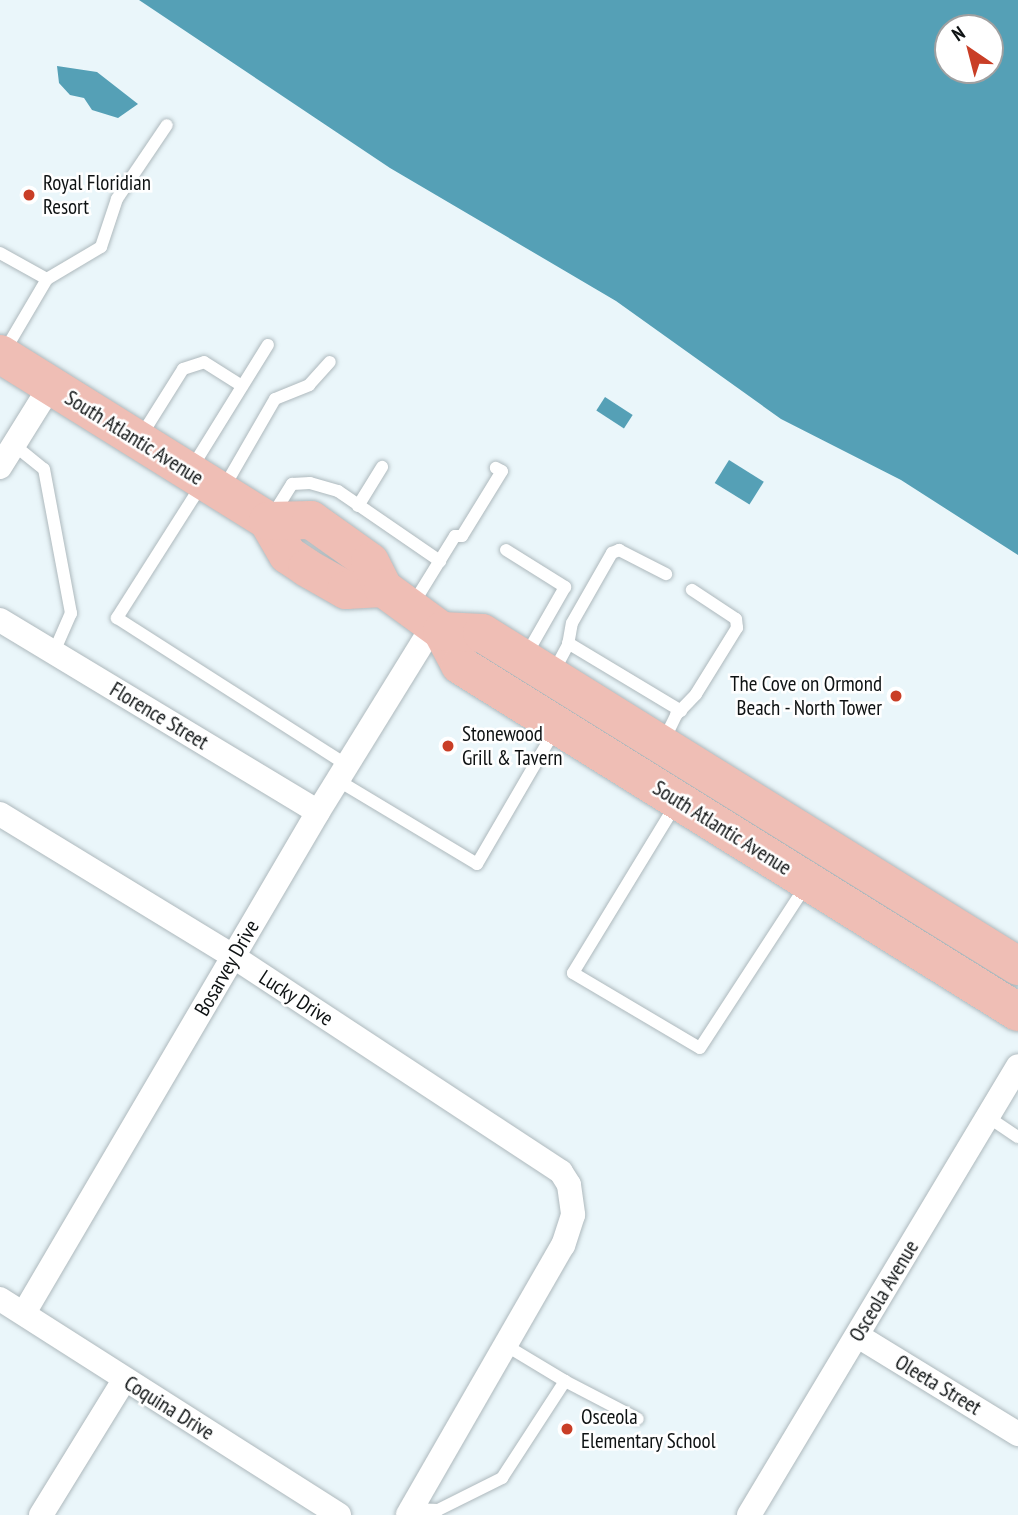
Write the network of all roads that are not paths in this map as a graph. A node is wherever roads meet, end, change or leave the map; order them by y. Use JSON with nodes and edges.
{"nodes":[{"id":1,"x":167,"y":125,"type":"dead end"},
{"id":2,"x":0,"y":253,"type":"edge"},
{"id":3,"x":47,"y":279,"type":"junction"},
{"id":4,"x":268,"y":345,"type":"dead end"},
{"id":5,"x":1,"y":355,"type":"edge"},
{"id":6,"x":330,"y":362,"type":"dead end"},
{"id":7,"x":51,"y":386,"type":"junction"},
{"id":8,"x":243,"y":386,"type":"junction"},
{"id":9,"x":139,"y":440,"type":"junction"},
{"id":10,"x":14,"y":445,"type":"junction"},
{"id":11,"x":0,"y":467,"type":"edge"},
{"id":12,"x":382,"y":467,"type":"dead end"},
{"id":13,"x":496,"y":468,"type":"dead end"},
{"id":14,"x":205,"y":482,"type":"junction"},
{"id":15,"x":358,"y":506,"type":"junction"},
{"id":16,"x":268,"y":521,"type":"junction"},
{"id":17,"x":506,"y":550,"type":"dead end"},
{"id":18,"x":440,"y":561,"type":"junction"},
{"id":19,"x":666,"y":574,"type":"dead end"},
{"id":20,"x":692,"y":590,"type":"dead end"},
{"id":21,"x":418,"y":612,"type":"junction"},
{"id":22,"x":0,"y":620,"type":"edge"},
{"id":23,"x":606,"y":648,"type":"dead end"},
{"id":24,"x":54,"y":652,"type":"junction"},
{"id":25,"x":548,"y":659,"type":"junction"},
{"id":26,"x":598,"y":661,"type":"junction"},
{"id":27,"x":631,"y":663,"type":"dead end"},
{"id":28,"x":623,"y":676,"type":"junction"},
{"id":29,"x":659,"y":680,"type":"dead end"},
{"id":30,"x":652,"y":693,"type":"junction"},
{"id":31,"x":681,"y":710,"type":"junction"},
{"id":32,"x":557,"y":727,"type":"junction"},
{"id":33,"x":662,"y":745,"type":"junction"},
{"id":34,"x":344,"y":774,"type":"junction"},
{"id":35,"x":678,"y":800,"type":"junction"},
{"id":36,"x":318,"y":812,"type":"junction"},
{"id":37,"x":0,"y":814,"type":"edge"},
{"id":38,"x":809,"y":881,"type":"junction"},
{"id":39,"x":234,"y":957,"type":"junction"},
{"id":40,"x":1018,"y":966,"type":"edge"},
{"id":41,"x":1018,"y":1012,"type":"edge"},
{"id":42,"x":1018,"y":1066,"type":"edge"},
{"id":43,"x":988,"y":1117,"type":"junction"},
{"id":44,"x":1018,"y":1137,"type":"edge"},
{"id":45,"x":0,"y":1299,"type":"edge"},
{"id":46,"x":24,"y":1313,"type":"junction"},
{"id":47,"x":858,"y":1336,"type":"junction"},
{"id":48,"x":505,"y":1345,"type":"junction"},
{"id":49,"x":124,"y":1380,"type":"junction"},
{"id":50,"x":565,"y":1381,"type":"junction"},
{"id":51,"x":638,"y":1419,"type":"dead end"},
{"id":52,"x":1018,"y":1434,"type":"edge"},
{"id":53,"x":410,"y":1512,"type":"edge"},
{"id":54,"x":41,"y":1515,"type":"edge"},
{"id":55,"x":339,"y":1515,"type":"edge"},
{"id":56,"x":748,"y":1515,"type":"edge"}],
"edges":[{"from":1,"to":3,"type":"lane"},
{"from":2,"to":3,"type":"lane"},
{"from":3,"to":5,"type":"lane"},
{"from":4,"to":8,"type":"lane"},
{"from":5,"to":7,"type":"main road","name":"South Atlantic Avenue"},
{"from":6,"to":14,"type":"lane"},
{"from":7,"to":9,"type":"main road","name":"South Atlantic Avenue"},
{"from":7,"to":10,"type":"street"},
{"from":8,"to":9,"type":"lane"},
{"from":8,"to":14,"type":"lane"},
{"from":9,"to":14,"type":"main road","name":"South Atlantic Avenue"},
{"from":10,"to":11,"type":"street"},
{"from":10,"to":24,"type":"lane"},
{"from":12,"to":15,"type":"lane"},
{"from":13,"to":18,"type":"lane"},
{"from":14,"to":16,"type":"main road","name":"South Atlantic Avenue"},
{"from":14,"to":34,"type":"lane"},
{"from":15,"to":16,"type":"lane"},
{"from":15,"to":18,"type":"lane"},
{"from":16,"to":21,"type":"main road","name":"South Atlantic Avenue"},
{"from":17,"to":25,"type":"lane"},
{"from":18,"to":21,"type":"lane"},
{"from":19,"to":25,"type":"lane"},
{"from":20,"to":31,"type":"lane"},
{"from":21,"to":25,"type":"main road","name":"South Atlantic Avenue"},
{"from":21,"to":32,"type":"main road","name":"South Atlantic Avenue"},
{"from":21,"to":34,"type":"street","name":"Bosarvey Drive"},
{"from":22,"to":24,"type":"street","name":"Florence Street"},
{"from":23,"to":26,"type":"lane"},
{"from":24,"to":36,"type":"street","name":"Florence Street"},
{"from":25,"to":26,"type":"lane"},
{"from":25,"to":33,"type":"main road","name":"South Atlantic Avenue"},
{"from":26,"to":28,"type":"lane"},
{"from":27,"to":28,"type":"lane"},
{"from":28,"to":30,"type":"lane"},
{"from":29,"to":30,"type":"lane"},
{"from":30,"to":31,"type":"lane"},
{"from":31,"to":33,"type":"lane"},
{"from":32,"to":34,"type":"lane"},
{"from":32,"to":35,"type":"main road","name":"South Atlantic Avenue"},
{"from":33,"to":40,"type":"main road","name":"South Atlantic Avenue"},
{"from":34,"to":36,"type":"street","name":"Bosarvey Drive"},
{"from":35,"to":38,"type":"main road","name":"South Atlantic Avenue"},
{"from":35,"to":38,"type":"lane"},
{"from":36,"to":39,"type":"street","name":"Bosarvey Drive"},
{"from":37,"to":39,"type":"street","name":"Lucky Drive"},
{"from":38,"to":41,"type":"main road","name":"South Atlantic Avenue"},
{"from":39,"to":46,"type":"street","name":"Bosarvey Drive"},
{"from":39,"to":48,"type":"street","name":"Lucky Drive"},
{"from":42,"to":43,"type":"street","name":"Osceola Avenue"},
{"from":43,"to":44,"type":"lane"},
{"from":43,"to":47,"type":"street","name":"Osceola Avenue"},
{"from":45,"to":46,"type":"street","name":"Coquina Drive"},
{"from":46,"to":49,"type":"street","name":"Coquina Drive"},
{"from":47,"to":52,"type":"street","name":"Oleeta Street"},
{"from":47,"to":56,"type":"street","name":"Osceola Avenue"},
{"from":48,"to":50,"type":"lane"},
{"from":48,"to":53,"type":"street"},
{"from":49,"to":54,"type":"street"},
{"from":49,"to":55,"type":"street","name":"Coquina Drive"},
{"from":50,"to":51,"type":"lane"},
{"from":50,"to":53,"type":"lane"}]}
